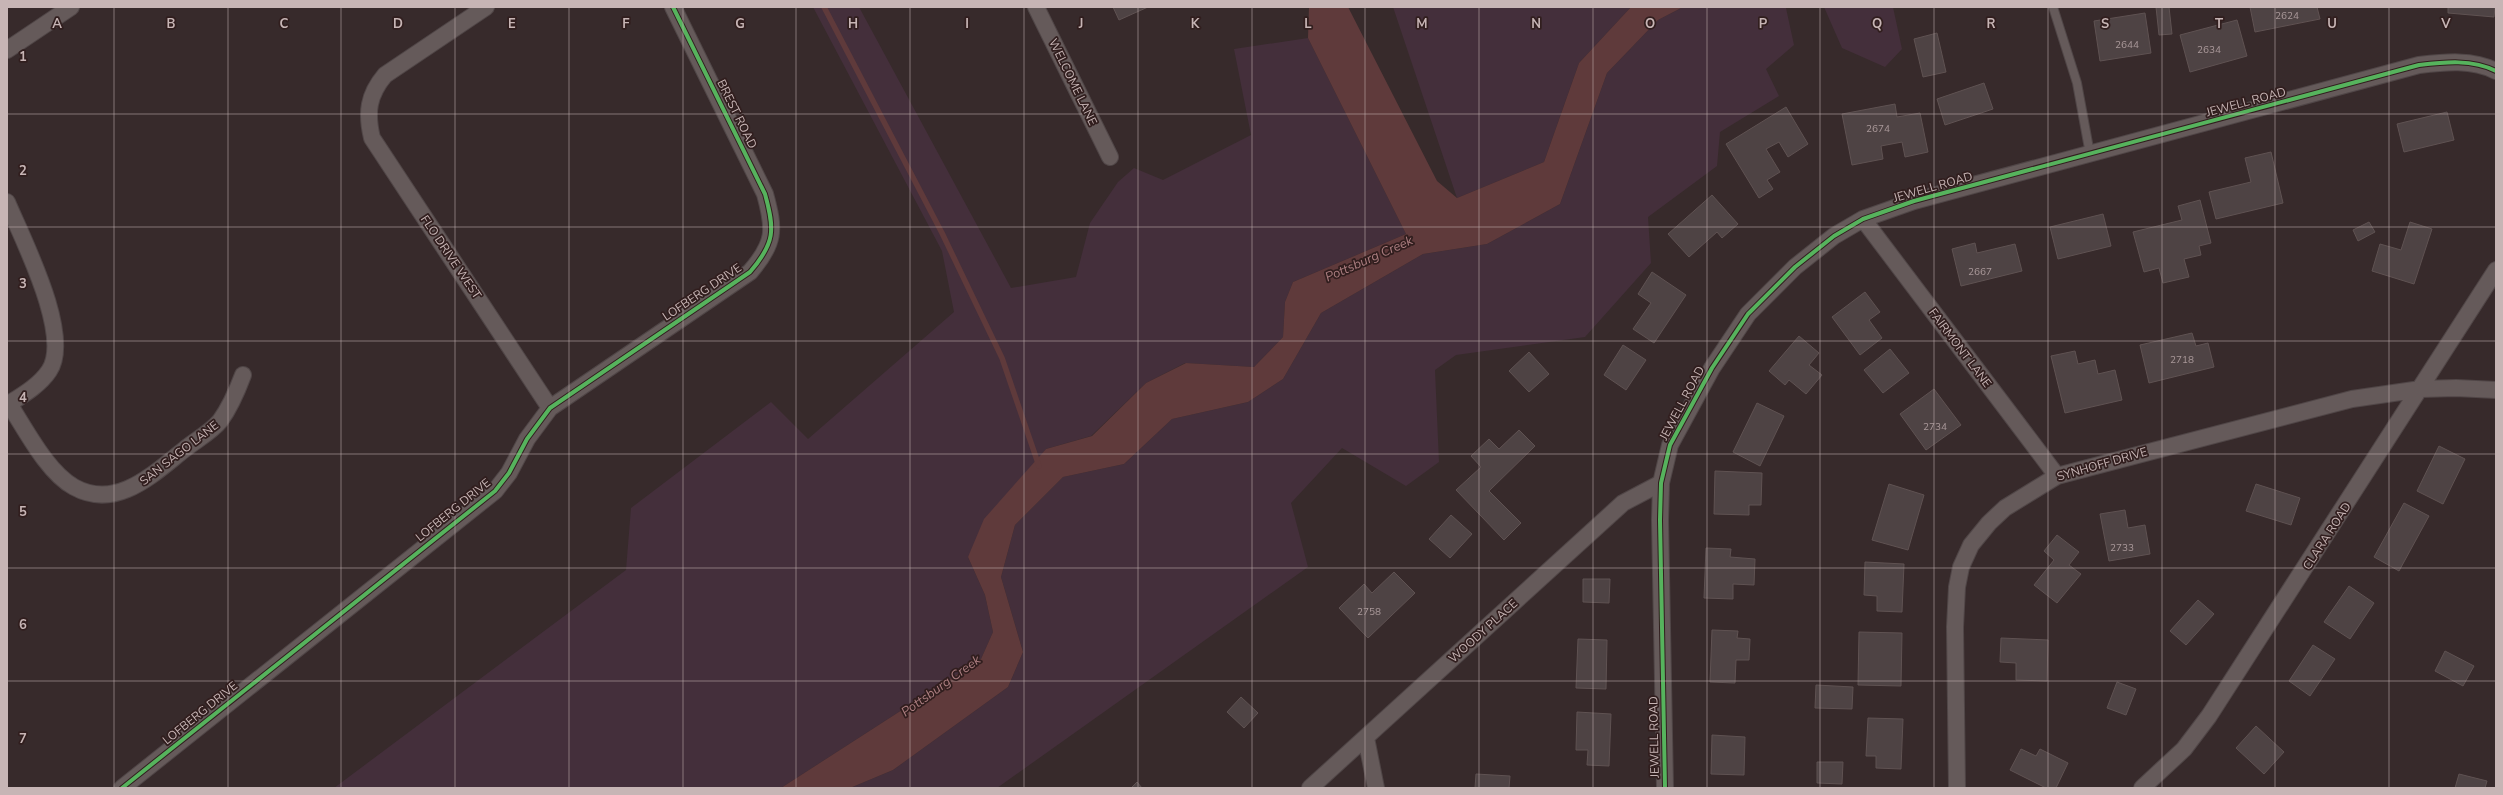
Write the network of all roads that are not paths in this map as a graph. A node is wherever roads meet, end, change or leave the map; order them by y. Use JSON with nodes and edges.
{"nodes":[{"id":1,"x":71,"y":7,"type":"edge"},
{"id":2,"x":486,"y":7,"type":"edge"},
{"id":3,"x":672,"y":7,"type":"edge"},
{"id":4,"x":1036,"y":7,"type":"edge"},
{"id":5,"x":2053,"y":7,"type":"edge"},
{"id":6,"x":7,"y":50,"type":"edge"},
{"id":7,"x":2496,"y":71,"type":"edge"},
{"id":8,"x":2090,"y":154,"type":"junction"},
{"id":9,"x":1110,"y":157,"type":"dead end"},
{"id":10,"x":7,"y":202,"type":"edge"},
{"id":11,"x":1863,"y":219,"type":"junction"},
{"id":12,"x":772,"y":233,"type":"joint"},
{"id":13,"x":2496,"y":270,"type":"edge"},
{"id":14,"x":243,"y":375,"type":"dead end"},
{"id":15,"x":2421,"y":389,"type":"junction"},
{"id":16,"x":2496,"y":390,"type":"edge"},
{"id":17,"x":8,"y":405,"type":"edge"},
{"id":18,"x":550,"y":408,"type":"junction"},
{"id":19,"x":2057,"y":476,"type":"junction"},
{"id":20,"x":1661,"y":483,"type":"junction"},
{"id":21,"x":1366,"y":738,"type":"junction"},
{"id":22,"x":122,"y":788,"type":"edge"},
{"id":23,"x":1310,"y":788,"type":"edge"},
{"id":24,"x":1376,"y":788,"type":"edge"},
{"id":25,"x":1665,"y":788,"type":"edge"},
{"id":26,"x":1957,"y":788,"type":"edge"},
{"id":27,"x":2142,"y":788,"type":"edge"}],
"edges":[{"from":1,"to":6,"type":"street"},
{"from":2,"to":18,"type":"street","name":"FLO DRIVE WEST"},
{"from":3,"to":12,"type":"street","name":"BREST ROAD"},
{"from":4,"to":9,"type":"street","name":"WELCOME LANE"},
{"from":5,"to":8,"type":"lane"},
{"from":7,"to":8,"type":"street","name":"JEWELL ROAD"},
{"from":8,"to":11,"type":"street","name":"JEWELL ROAD"},
{"from":10,"to":17,"type":"street"},
{"from":11,"to":19,"type":"street","name":"FAIRMONT LANE"},
{"from":11,"to":20,"type":"street","name":"JEWELL ROAD"},
{"from":12,"to":18,"type":"street","name":"LOFBERG DRIVE"},
{"from":13,"to":15,"type":"street","name":"CLARA ROAD"},
{"from":14,"to":17,"type":"street","name":"SAN SAGO LANE"},
{"from":15,"to":16,"type":"street","name":"SYNHOFF DRIVE"},
{"from":15,"to":19,"type":"street","name":"SYNHOFF DRIVE"},
{"from":15,"to":27,"type":"street","name":"CLARA ROAD"},
{"from":18,"to":22,"type":"street","name":"LOFBERG DRIVE"},
{"from":19,"to":26,"type":"street","name":"SYNHOFF DRIVE"},
{"from":20,"to":21,"type":"street","name":"WOODY PLACE"},
{"from":20,"to":25,"type":"street","name":"JEWELL ROAD"},
{"from":21,"to":23,"type":"street","name":"WOODY PLACE"},
{"from":21,"to":24,"type":"street"}]}
